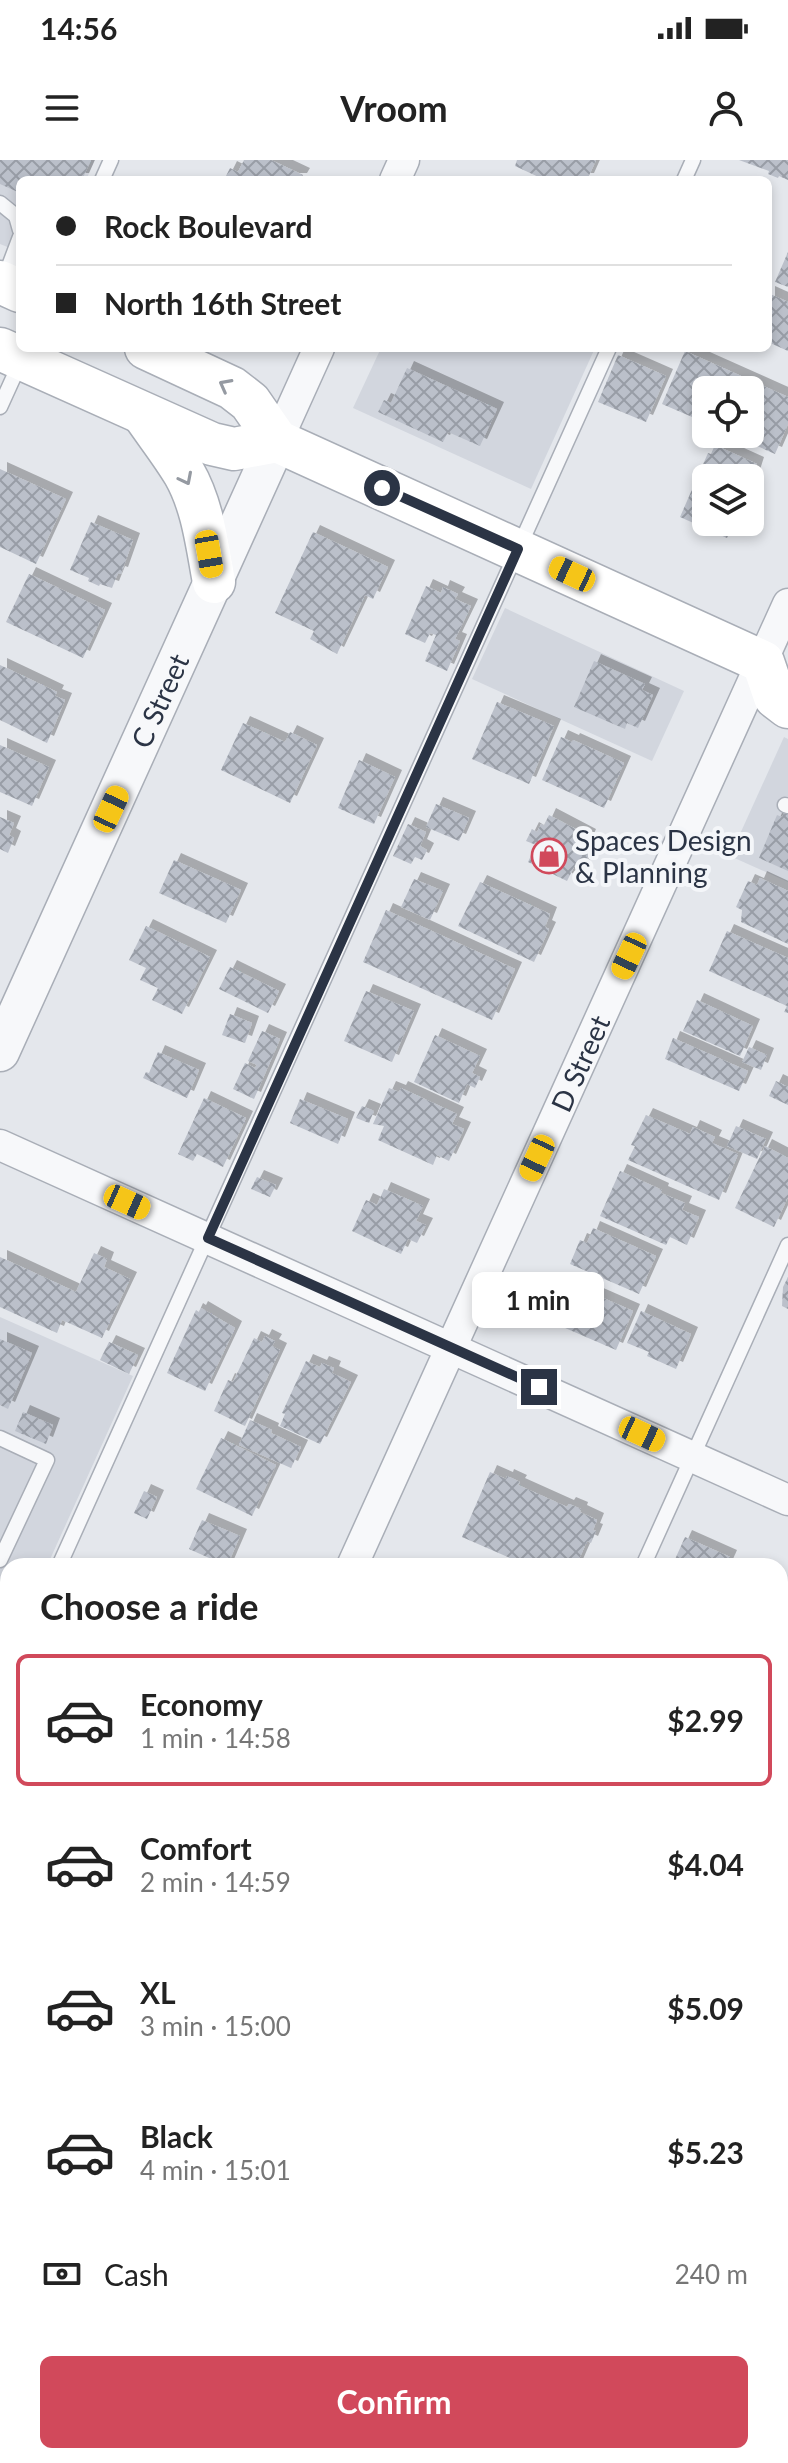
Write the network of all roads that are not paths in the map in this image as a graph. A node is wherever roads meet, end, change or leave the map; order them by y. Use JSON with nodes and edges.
{"nodes":[{"id":1,"x":0,"y":203,"type":"edge"},
{"id":2,"x":16,"y":216,"type":"edge"},
{"id":3,"x":16,"y":253,"type":"edge"},
{"id":4,"x":8,"y":285,"type":"edge"},
{"id":5,"x":155,"y":352,"type":"edge"},
{"id":6,"x":317,"y":352,"type":"edge"},
{"id":7,"x":607,"y":352,"type":"edge"},
{"id":8,"x":11,"y":354,"type":"edge"},
{"id":9,"x":0,"y":407,"type":"edge"},
{"id":10,"x":143,"y":414,"type":"junction"},
{"id":11,"x":277,"y":441,"type":"junction"},
{"id":12,"x":518,"y":549,"type":"junction"},
{"id":13,"x":214,"y":582,"type":"junction"},
{"id":14,"x":788,"y":604,"type":"edge"},
{"id":15,"x":775,"y":657,"type":"edge"},
{"id":16,"x":788,"y":707,"type":"edge"},
{"id":17,"x":0,"y":1052,"type":"edge"},
{"id":18,"x":0,"y":1145,"type":"edge"},
{"id":19,"x":208,"y":1238,"type":"junction"},
{"id":20,"x":788,"y":1245,"type":"edge"},
{"id":21,"x":451,"y":1347,"type":"junction"},
{"id":22,"x":0,"y":1438,"type":"edge"},
{"id":23,"x":693,"y":1457,"type":"junction"},
{"id":24,"x":788,"y":1500,"type":"edge"},
{"id":25,"x":1,"y":1558,"type":"edge"},
{"id":26,"x":63,"y":1558,"type":"edge"},
{"id":27,"x":356,"y":1558,"type":"edge"},
{"id":28,"x":647,"y":1558,"type":"edge"}],
"edges":[{"from":1,"to":2,"type":"lane"},
{"from":3,"to":4,"type":"lane"},
{"from":11,"to":5,"type":"main road","one_way":true},
{"from":6,"to":11,"type":"street","name":"C Street"},
{"from":7,"to":12,"type":"lane"},
{"from":8,"to":9,"type":"lane"},
{"from":8,"to":10,"type":"main road"},
{"from":10,"to":11,"type":"main road"},
{"from":10,"to":13,"type":"main road","one_way":true},
{"from":11,"to":12,"type":"main road"},
{"from":11,"to":13,"type":"street","name":"C Street"},
{"from":12,"to":15,"type":"main road"},
{"from":12,"to":19,"type":"lane"},
{"from":13,"to":17,"type":"street","name":"C Street"},
{"from":14,"to":15,"type":"street","name":"D Street"},
{"from":15,"to":16,"type":"main road"},
{"from":15,"to":21,"type":"street","name":"D Street"},
{"from":18,"to":19,"type":"street"},
{"from":19,"to":21,"type":"street"},
{"from":19,"to":26,"type":"lane"},
{"from":20,"to":23,"type":"lane"},
{"from":21,"to":23,"type":"street"},
{"from":21,"to":27,"type":"street","name":"D Street"},
{"from":22,"to":25,"type":"lane"},
{"from":23,"to":24,"type":"street"},
{"from":23,"to":28,"type":"lane"}]}
